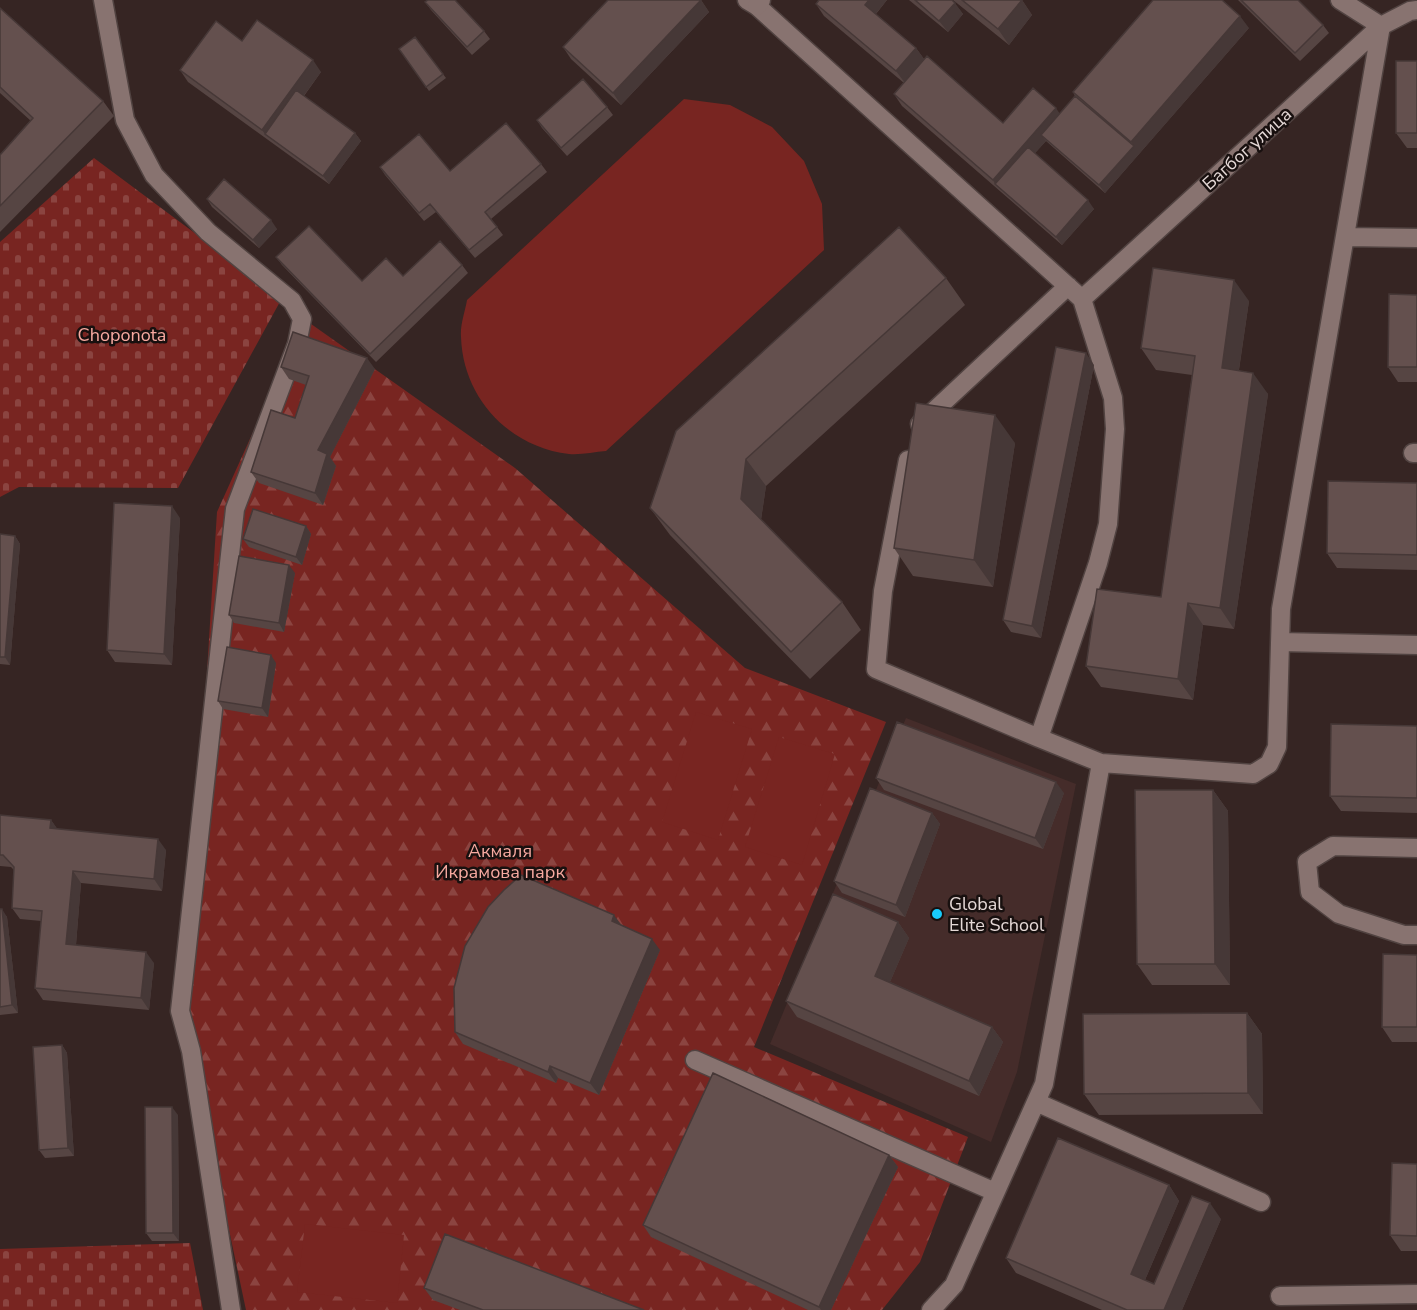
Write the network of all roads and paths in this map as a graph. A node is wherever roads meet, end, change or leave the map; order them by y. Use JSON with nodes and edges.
{"nodes":[{"id":1,"x":104,"y":0,"type":"edge"},
{"id":2,"x":1340,"y":0,"type":"edge"},
{"id":3,"x":755,"y":2,"type":"edge"},
{"id":4,"x":1417,"y":10,"type":"edge"},
{"id":5,"x":1381,"y":27,"type":"junction"},
{"id":6,"x":1346,"y":237,"type":"junction"},
{"id":7,"x":1417,"y":238,"type":"edge"},
{"id":8,"x":1068,"y":286,"type":"junction"},
{"id":9,"x":1082,"y":299,"type":"junction"},
{"id":10,"x":1280,"y":642,"type":"junction"},
{"id":11,"x":1417,"y":645,"type":"edge"},
{"id":12,"x":1039,"y":738,"type":"junction"},
{"id":13,"x":1101,"y":763,"type":"junction"},
{"id":14,"x":1417,"y":848,"type":"edge"},
{"id":15,"x":1417,"y":935,"type":"edge"},
{"id":16,"x":695,"y":1060,"type":"dead end"},
{"id":17,"x":1036,"y":1102,"type":"junction"},
{"id":18,"x":996,"y":1192,"type":"junction"},
{"id":19,"x":1261,"y":1202,"type":"dead end"},
{"id":20,"x":1417,"y":1294,"type":"edge"},
{"id":21,"x":1280,"y":1296,"type":"dead end"},
{"id":22,"x":938,"y":1308,"type":"edge"},
{"id":23,"x":231,"y":1310,"type":"edge"}],
"edges":[{"from":1,"to":23,"type":"street"},
{"from":2,"to":5,"type":"street"},
{"from":3,"to":8,"type":"street"},
{"from":4,"to":5,"type":"street","name":"Багбог улица"},
{"from":5,"to":6,"type":"street"},
{"from":5,"to":9,"type":"street","name":"Багбог улица"},
{"from":6,"to":7,"type":"street"},
{"from":6,"to":10,"type":"street"},
{"from":8,"to":9,"type":"street"},
{"from":8,"to":12,"type":"street"},
{"from":9,"to":12,"type":"street"},
{"from":10,"to":11,"type":"street"},
{"from":10,"to":13,"type":"street"},
{"from":12,"to":13,"type":"street"},
{"from":13,"to":17,"type":"street"},
{"from":14,"to":15,"type":"street"},
{"from":16,"to":18,"type":"street"},
{"from":17,"to":18,"type":"street"},
{"from":17,"to":19,"type":"street"},
{"from":18,"to":22,"type":"street"},
{"from":20,"to":21,"type":"street"}]}
